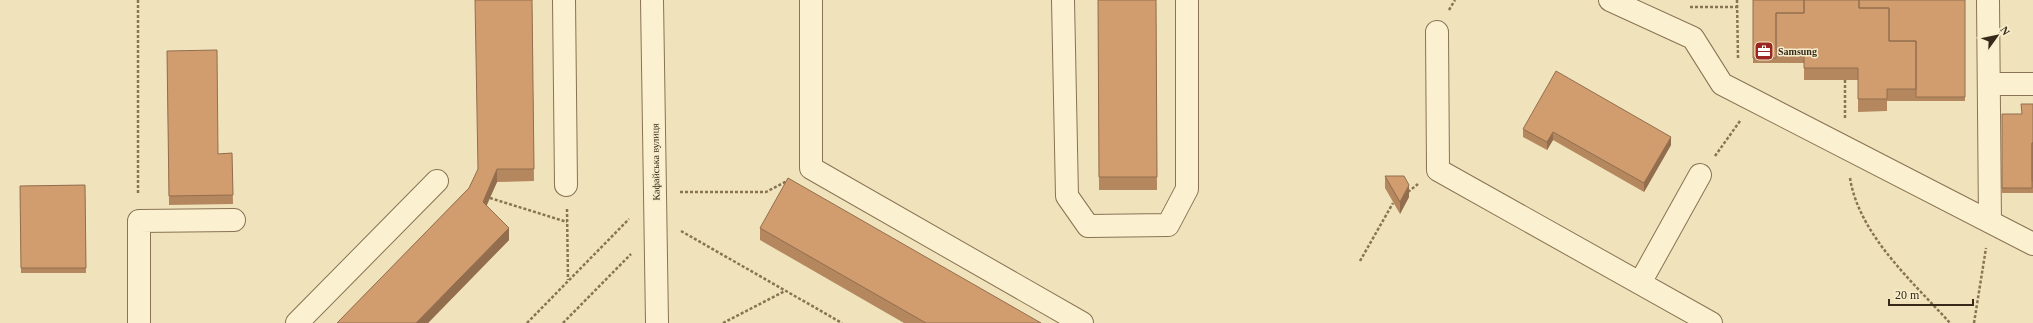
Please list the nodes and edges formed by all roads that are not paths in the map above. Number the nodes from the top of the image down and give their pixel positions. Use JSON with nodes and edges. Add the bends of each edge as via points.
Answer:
{"nodes":[{"id":1,"x":564,"y":0,"type":"edge"},
{"id":2,"x":652,"y":0,"type":"edge"},
{"id":3,"x":810,"y":0,"type":"edge"},
{"id":4,"x":1063,"y":0,"type":"edge"},
{"id":5,"x":1187,"y":0,"type":"edge"},
{"id":6,"x":1610,"y":0,"type":"edge"},
{"id":7,"x":1988,"y":0,"type":"edge"},
{"id":8,"x":1437,"y":32,"type":"dead end"},
{"id":9,"x":1989,"y":84,"type":"junction"},
{"id":10,"x":2033,"y":84,"type":"edge"},
{"id":11,"x":1700,"y":175,"type":"road end"},
{"id":12,"x":437,"y":181,"type":"dead end"},
{"id":13,"x":566,"y":185,"type":"road end"},
{"id":14,"x":234,"y":220,"type":"dead end"},
{"id":15,"x":1990,"y":222,"type":"junction"},
{"id":16,"x":2033,"y":244,"type":"edge"},
{"id":17,"x":1640,"y":283,"type":"junction"},
{"id":18,"x":139,"y":323,"type":"edge"},
{"id":19,"x":297,"y":323,"type":"edge"},
{"id":20,"x":657,"y":323,"type":"edge"},
{"id":21,"x":1082,"y":323,"type":"edge"},
{"id":22,"x":1711,"y":323,"type":"edge"}],
"edges":[{"from":1,"to":13,"type":"street"},
{"from":2,"to":20,"type":"street","name":"Кафайська вулиця"},
{"from":3,"to":21,"type":"street","via":[[811,168]]},
{"from":4,"to":5,"type":"street","via":[[1067,196],[1088,226],[1168,225],[1187,189]]},
{"from":6,"to":15,"type":"street","via":[[1693,38],[1722,84]]},
{"from":7,"to":9,"type":"street"},
{"from":8,"to":17,"type":"street","via":[[1438,170]]},
{"from":9,"to":10,"type":"street"},
{"from":9,"to":15,"type":"street"},
{"from":11,"to":17,"type":"street"},
{"from":12,"to":19,"type":"street"},
{"from":14,"to":18,"type":"street","via":[[138,221]]},
{"from":15,"to":16,"type":"street"},
{"from":17,"to":22,"type":"street"}]}
